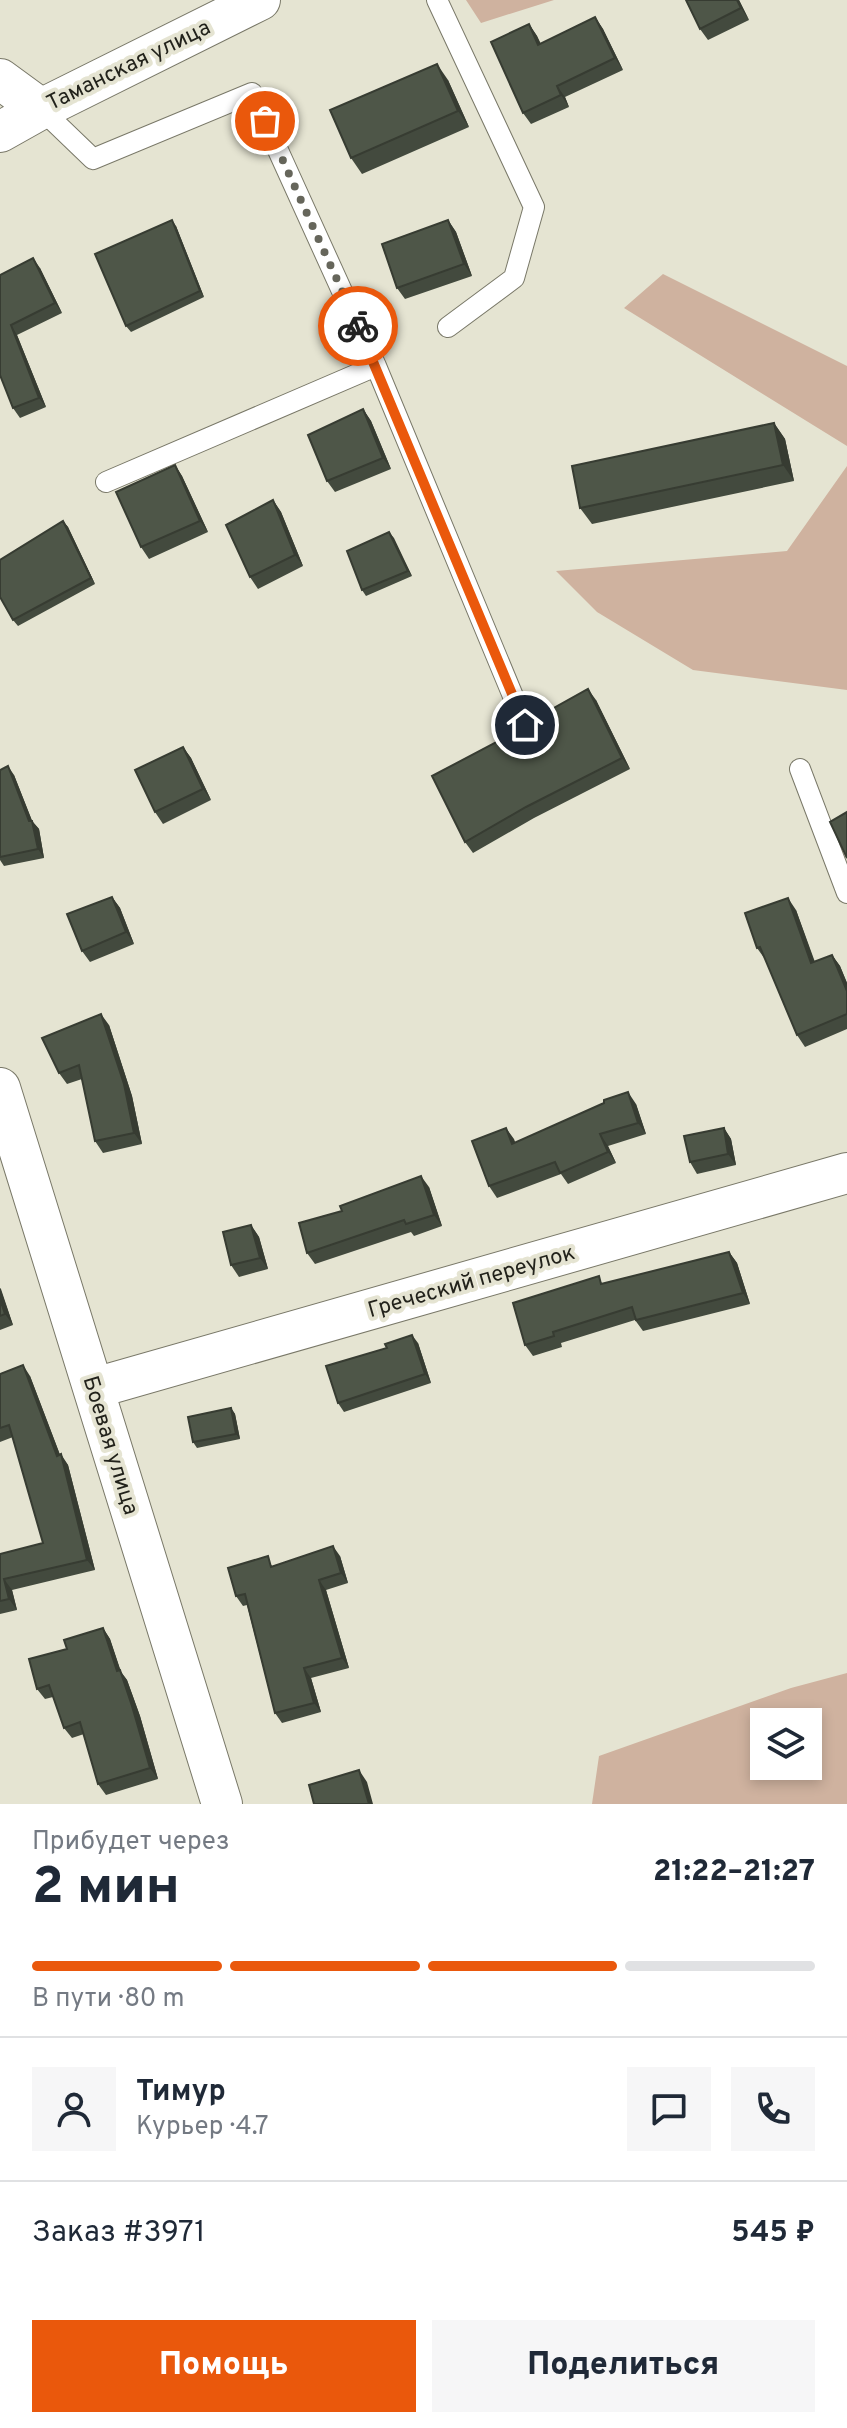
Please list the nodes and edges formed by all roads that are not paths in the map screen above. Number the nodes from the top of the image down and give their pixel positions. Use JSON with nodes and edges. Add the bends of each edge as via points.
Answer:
{"nodes":[{"id":1,"x":260,"y":0,"type":"edge"},
{"id":2,"x":437,"y":0,"type":"edge"},
{"id":3,"x":0,"y":79,"type":"edge"},
{"id":4,"x":41,"y":109,"type":"junction"},
{"id":5,"x":0,"y":132,"type":"edge"},
{"id":6,"x":448,"y":327,"type":"dead end"},
{"id":7,"x":376,"y":366,"type":"junction"},
{"id":8,"x":106,"y":482,"type":"dead end"},
{"id":9,"x":525,"y":725,"type":"edge"},
{"id":10,"x":800,"y":769,"type":"dead end"},
{"id":11,"x":847,"y":893,"type":"edge"},
{"id":12,"x":0,"y":1088,"type":"edge"},
{"id":13,"x":847,"y":1173,"type":"edge"},
{"id":14,"x":95,"y":1388,"type":"junction"},
{"id":15,"x":222,"y":1804,"type":"edge"}],
"edges":[{"from":1,"to":4,"type":"street","name":"Таманская улица"},
{"from":2,"to":6,"type":"lane","via":[[534,207],[514,278]]},
{"from":3,"to":4,"type":"street","name":"Таманская улица"},
{"from":4,"to":5,"type":"street"},
{"from":4,"to":7,"type":"lane","via":[[93,159],[252,93]]},
{"from":7,"to":8,"type":"lane"},
{"from":7,"to":9,"type":"lane"},
{"from":10,"to":11,"type":"lane"},
{"from":12,"to":14,"type":"street","name":"Боевая улица"},
{"from":13,"to":14,"type":"street","name":"Греческий переулок"},
{"from":14,"to":15,"type":"street","name":"Боевая улица"}]}
